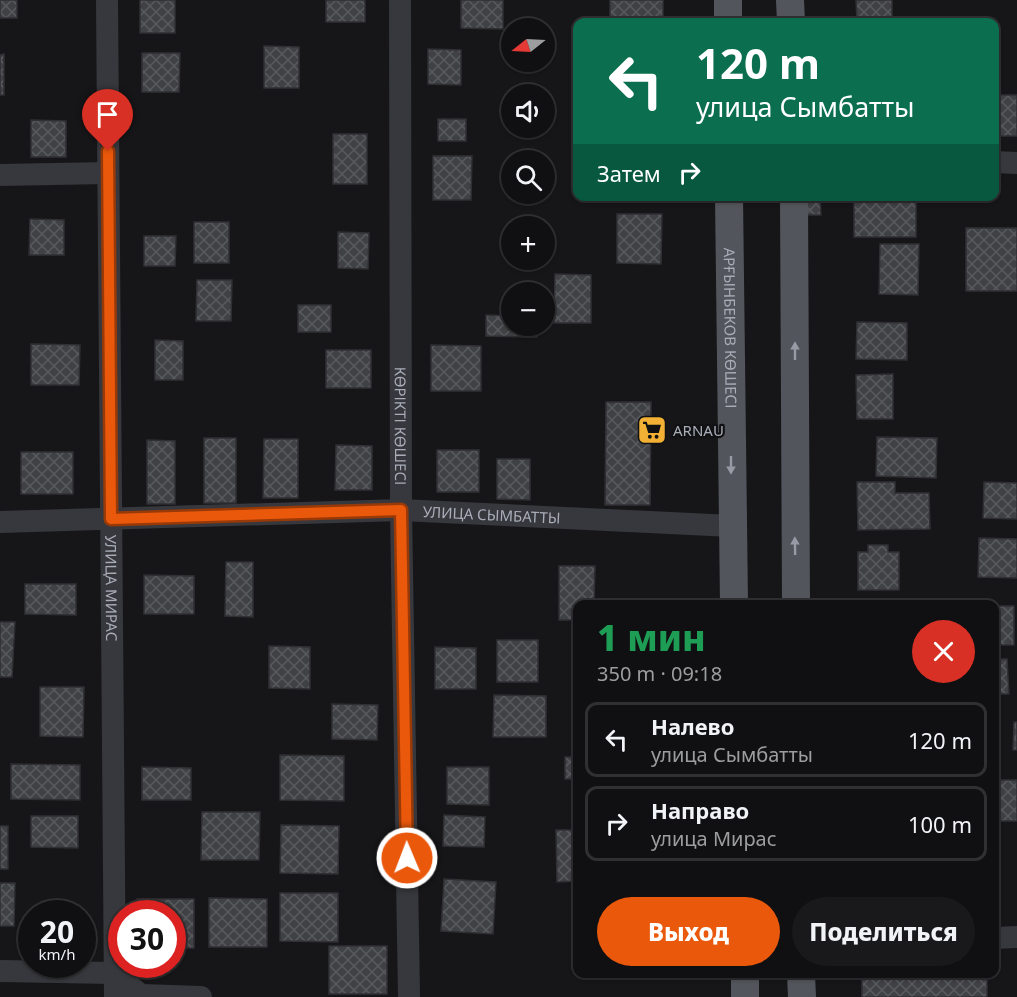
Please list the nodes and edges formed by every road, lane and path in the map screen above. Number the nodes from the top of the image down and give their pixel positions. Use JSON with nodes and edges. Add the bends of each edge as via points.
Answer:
{"nodes":[{"id":1,"x":107,"y":0,"type":"edge"},
{"id":2,"x":400,"y":0,"type":"edge"},
{"id":3,"x":728,"y":0,"type":"edge"},
{"id":4,"x":790,"y":0,"type":"edge"},
{"id":5,"x":728,"y":18,"type":"edge"},
{"id":6,"x":791,"y":18,"type":"edge"},
{"id":7,"x":999,"y":162,"type":"edge"},
{"id":8,"x":1017,"y":163,"type":"edge"},
{"id":9,"x":108,"y":173,"type":"junction"},
{"id":10,"x":0,"y":175,"type":"edge"},
{"id":11,"x":729,"y":201,"type":"edge"},
{"id":12,"x":794,"y":201,"type":"edge"},
{"id":13,"x":401,"y":510,"type":"junction"},
{"id":14,"x":111,"y":519,"type":"junction"},
{"id":15,"x":0,"y":522,"type":"edge"},
{"id":16,"x":732,"y":526,"type":"junction"},
{"id":17,"x":734,"y":600,"type":"edge"},
{"id":18,"x":796,"y":600,"type":"edge"},
{"id":19,"x":114,"y":900,"type":"edge"},
{"id":20,"x":1017,"y":937,"type":"edge"},
{"id":21,"x":999,"y":938,"type":"edge"},
{"id":22,"x":0,"y":971,"type":"edge"},
{"id":23,"x":108,"y":973,"type":"edge"},
{"id":24,"x":114,"y":978,"type":"edge"},
{"id":25,"x":120,"y":978,"type":"edge"},
{"id":26,"x":745,"y":978,"type":"edge"},
{"id":27,"x":801,"y":978,"type":"edge"},
{"id":28,"x":115,"y":997,"type":"edge"},
{"id":29,"x":201,"y":997,"type":"edge"},
{"id":30,"x":409,"y":997,"type":"edge"},
{"id":31,"x":745,"y":997,"type":"edge"},
{"id":32,"x":802,"y":997,"type":"edge"}],
"edges":[{"from":1,"to":9,"type":"street","name":"УЛИЦА МИРАС"},
{"from":2,"to":13,"type":"street","name":"КӨРІКТІ КӨШЕСІ"},
{"from":3,"to":5,"type":"main road"},
{"from":4,"to":6,"type":"main road"},
{"from":7,"to":8,"type":"street"},
{"from":9,"to":10,"type":"street"},
{"from":9,"to":14,"type":"street","name":"УЛИЦА МИРАС"},
{"from":11,"to":16,"type":"main road","name":"АРҒЫНБЕКОВ КӨШЕСІ","one_way":true},
{"from":18,"to":12,"type":"main road","one_way":true},
{"from":13,"to":14,"type":"street","name":"УЛИЦА СЫМБАТТЫ"},
{"from":13,"to":16,"type":"street","name":"УЛИЦА СЫМБАТТЫ"},
{"from":13,"to":30,"type":"street","name":"КӨРІКТІ КӨШЕСІ"},
{"from":14,"to":15,"type":"street","name":"УЛИЦА СЫМБАТТЫ"},
{"from":14,"to":19,"type":"street","name":"УЛИЦА МИРАС"},
{"from":16,"to":17,"type":"main road","name":"АРҒЫНБЕКОВ КӨШЕСІ"},
{"from":20,"to":21,"type":"street"},
{"from":22,"to":23,"type":"street"},
{"from":24,"to":28,"type":"street","name":"УЛИЦА МИРАС"},
{"from":25,"to":29,"type":"street","via":[[141,995]]},
{"from":26,"to":31,"type":"main road"},
{"from":27,"to":32,"type":"main road"}]}
